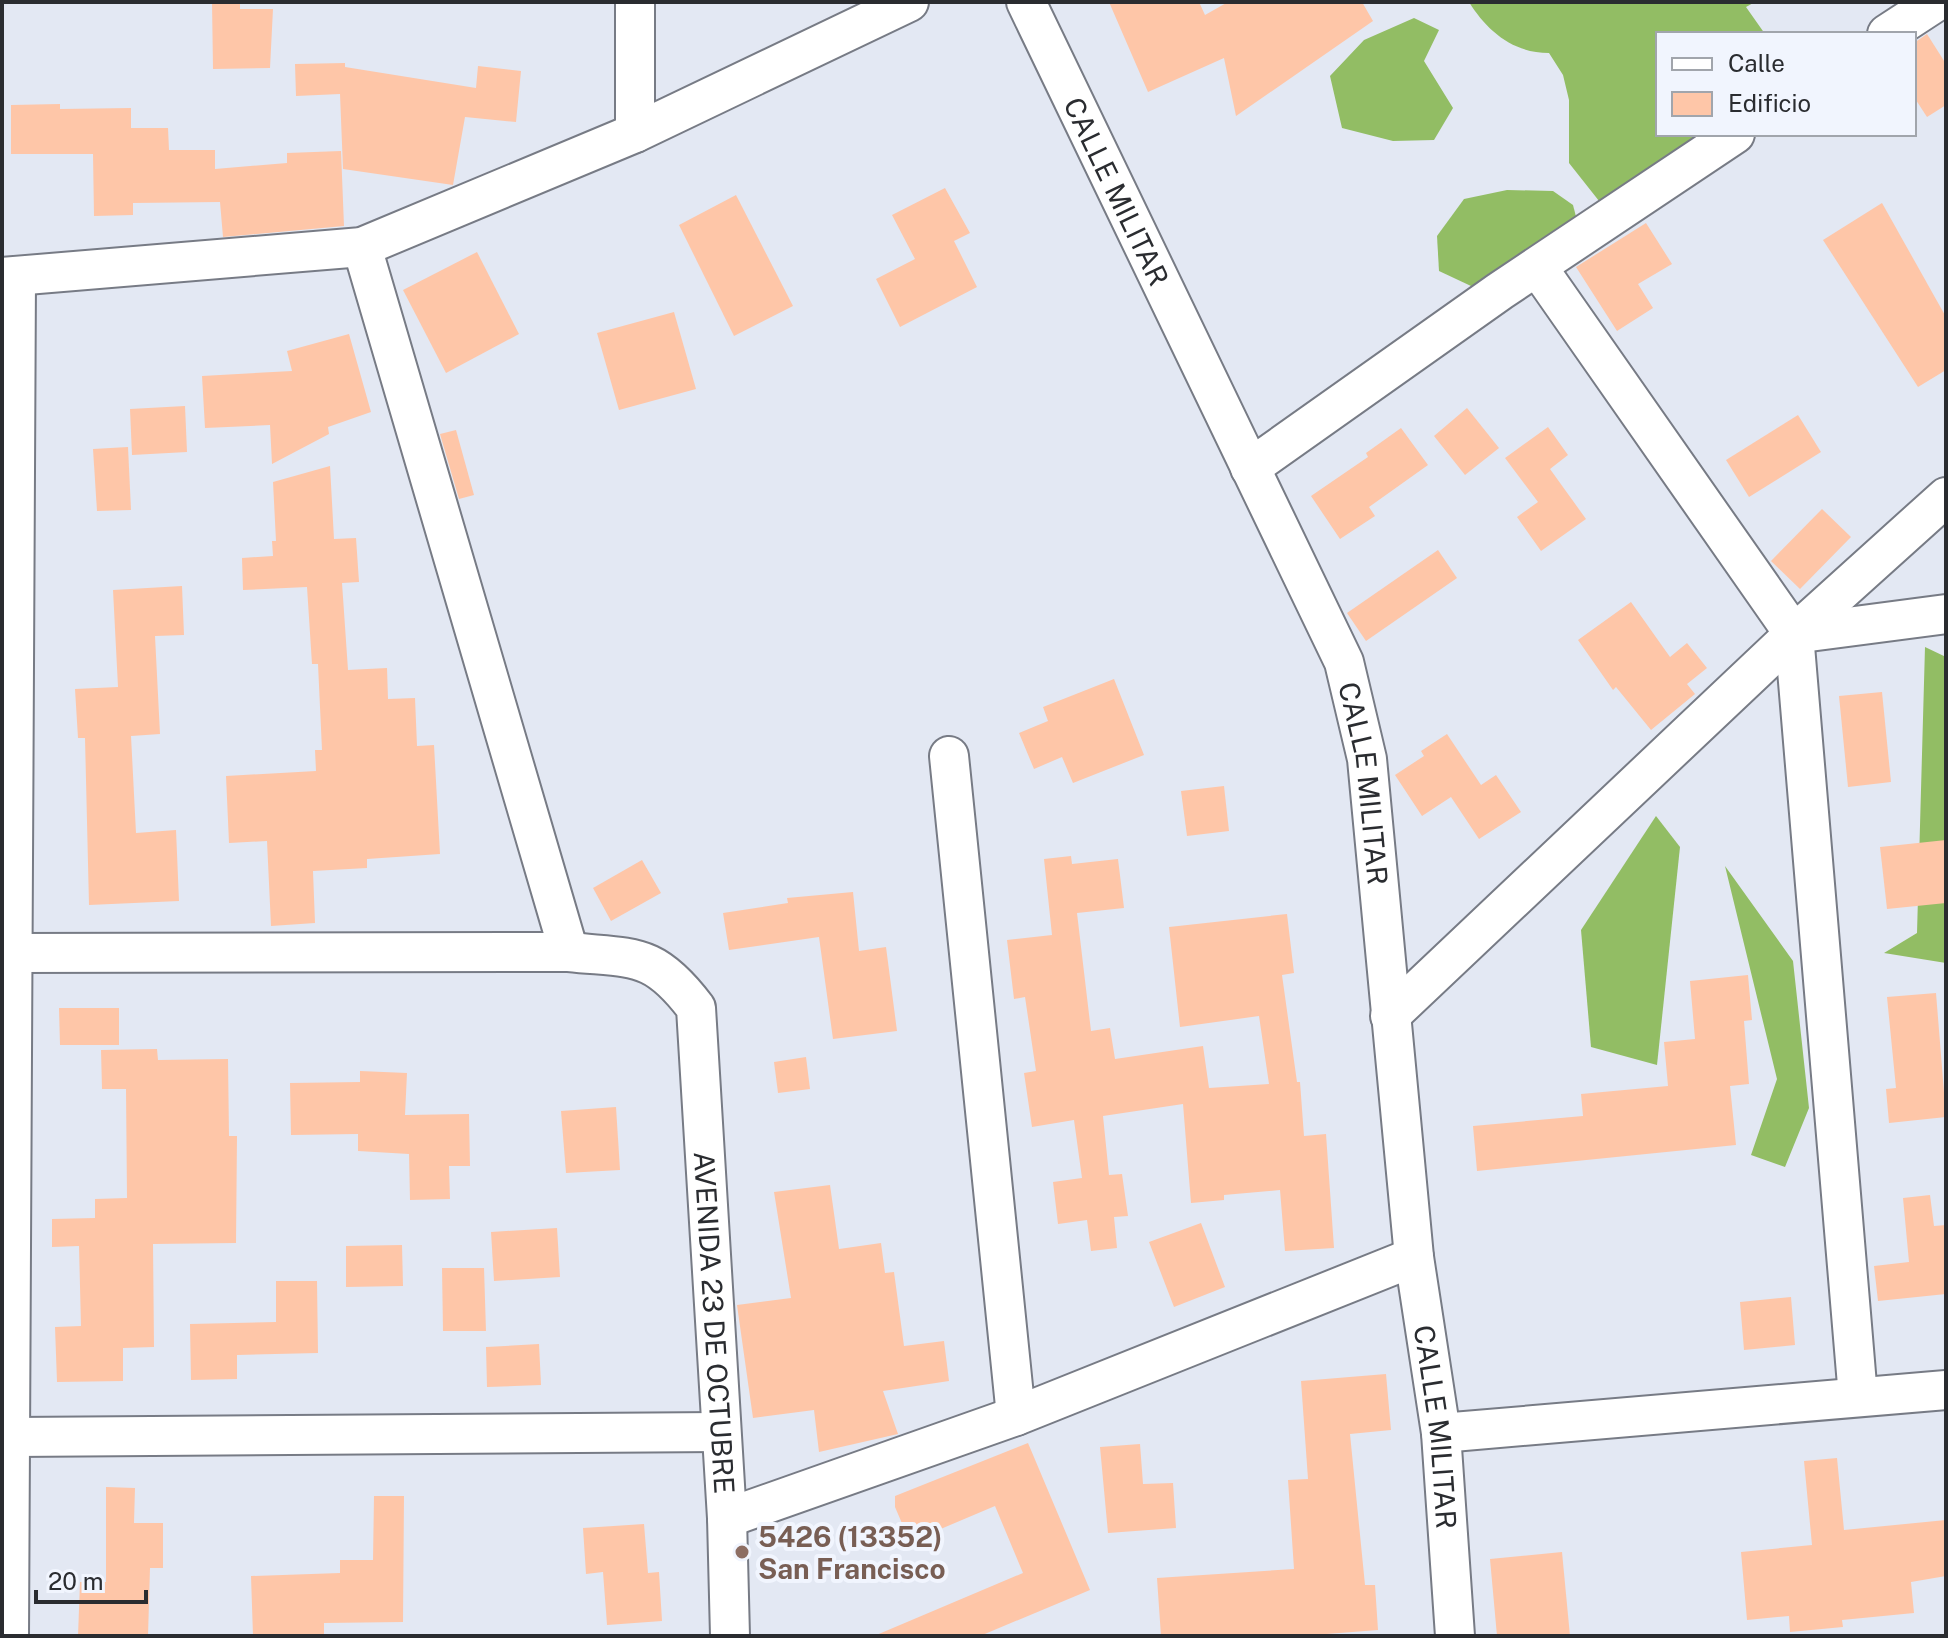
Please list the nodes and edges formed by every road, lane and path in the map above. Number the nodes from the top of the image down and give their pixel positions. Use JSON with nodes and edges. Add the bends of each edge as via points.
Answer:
{"nodes":[{"id":1,"x":635,"y":2,"type":"edge"},
{"id":2,"x":909,"y":2,"type":"edge"},
{"id":3,"x":1026,"y":2,"type":"edge"},
{"id":4,"x":1936,"y":2,"type":"edge"},
{"id":5,"x":1890,"y":32,"type":"edge"},
{"id":6,"x":635,"y":133,"type":"junction"},
{"id":7,"x":1732,"y":136,"type":"edge"},
{"id":8,"x":362,"y":247,"type":"junction"},
{"id":9,"x":1538,"y":268,"type":"junction"},
{"id":10,"x":9,"y":278,"type":"edge"},
{"id":11,"x":1250,"y":468,"type":"junction"},
{"id":12,"x":1946,"y":497,"type":"edge"},
{"id":13,"x":1946,"y":614,"type":"edge"},
{"id":14,"x":1794,"y":634,"type":"junction"},
{"id":15,"x":949,"y":756,"type":"dead end"},
{"id":16,"x":7,"y":833,"type":"edge"},
{"id":17,"x":569,"y":952,"type":"junction"},
{"id":18,"x":14,"y":953,"type":"junction"},
{"id":19,"x":1390,"y":1016,"type":"junction"},
{"id":20,"x":1414,"y":1257,"type":"junction"},
{"id":21,"x":7,"y":1368,"type":"edge"},
{"id":22,"x":1946,"y":1390,"type":"edge"},
{"id":23,"x":1858,"y":1397,"type":"junction"},
{"id":24,"x":1016,"y":1416,"type":"junction"},
{"id":25,"x":720,"y":1432,"type":"junction"},
{"id":26,"x":1441,"y":1433,"type":"junction"},
{"id":27,"x":13,"y":1437,"type":"junction"},
{"id":28,"x":727,"y":1518,"type":"junction"},
{"id":29,"x":9,"y":1636,"type":"edge"},
{"id":30,"x":730,"y":1636,"type":"edge"},
{"id":31,"x":1455,"y":1636,"type":"edge"}],
"edges":[{"from":1,"to":6,"type":"street"},
{"from":2,"to":6,"type":"street"},
{"from":3,"to":11,"type":"street","name":"CALLE MILITAR"},
{"from":4,"to":5,"type":"street"},
{"from":6,"to":8,"type":"street"},
{"from":7,"to":9,"type":"street"},
{"from":8,"to":10,"type":"street"},
{"from":8,"to":17,"type":"street"},
{"from":9,"to":11,"type":"street"},
{"from":9,"to":14,"type":"street"},
{"from":10,"to":16,"type":"street"},
{"from":11,"to":19,"type":"street","name":"CALLE MILITAR","via":[[1344,662],[1357,708],[1367,759]]},
{"from":12,"to":14,"type":"street"},
{"from":13,"to":14,"type":"street"},
{"from":14,"to":19,"type":"street"},
{"from":14,"to":23,"type":"street"},
{"from":15,"to":24,"type":"street"},
{"from":16,"to":18,"type":"street"},
{"from":17,"to":18,"type":"street"},
{"from":17,"to":25,"type":"street","name":"AVENIDA 23 DE OCTUBRE","via":[[646,960],[675,979],[696,1008]]},
{"from":18,"to":21,"type":"street"},
{"from":19,"to":20,"type":"street","name":"CALLE MILITAR"},
{"from":20,"to":24,"type":"street"},
{"from":20,"to":26,"type":"street","name":"CALLE MILITAR"},
{"from":21,"to":27,"type":"street"},
{"from":22,"to":23,"type":"street"},
{"from":23,"to":26,"type":"street"},
{"from":24,"to":28,"type":"street"},
{"from":25,"to":27,"type":"street"},
{"from":25,"to":28,"type":"street","name":"AVENIDA 23 DE OCTUBRE"},
{"from":26,"to":31,"type":"street","name":"CALLE MILITAR"},
{"from":27,"to":29,"type":"street"},
{"from":28,"to":30,"type":"street","name":"AVENIDA 23 DE OCTUBRE"}]}
